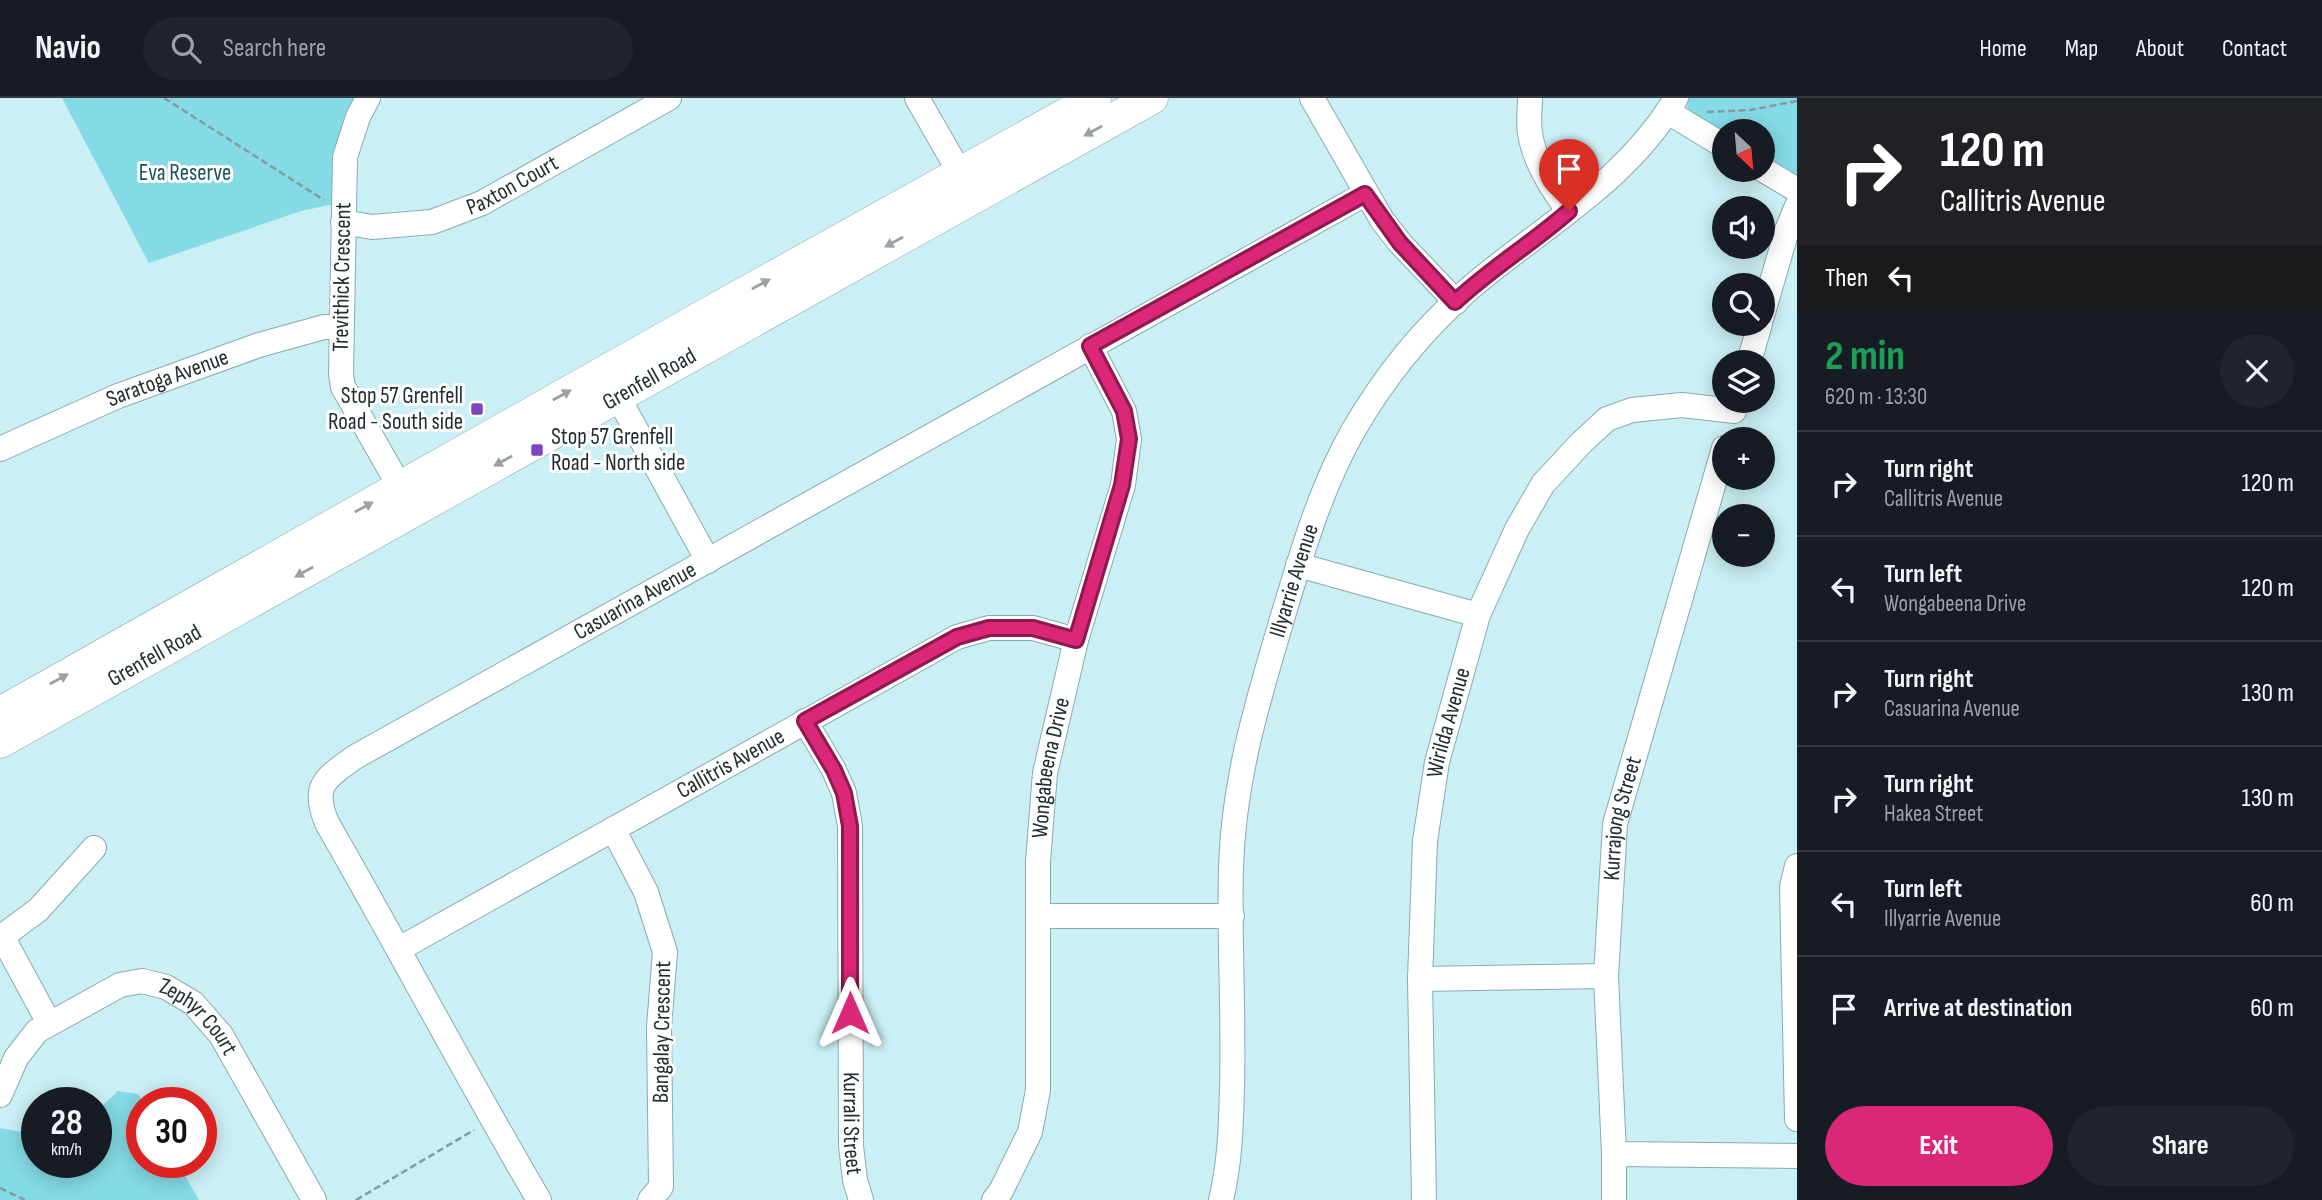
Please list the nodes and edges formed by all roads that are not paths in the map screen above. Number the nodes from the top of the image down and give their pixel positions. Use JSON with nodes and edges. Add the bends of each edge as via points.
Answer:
{"nodes":[{"id":1,"x":368,"y":98,"type":"edge"},
{"id":2,"x":669,"y":98,"type":"edge"},
{"id":3,"x":917,"y":98,"type":"edge"},
{"id":4,"x":1095,"y":98,"type":"edge"},
{"id":5,"x":1152,"y":98,"type":"edge"},
{"id":6,"x":1312,"y":98,"type":"edge"},
{"id":7,"x":1530,"y":99,"type":"edge"},
{"id":8,"x":1676,"y":111,"type":"edge"},
{"id":9,"x":1712,"y":137,"type":"edge"},
{"id":10,"x":1775,"y":177,"type":"edge"},
{"id":11,"x":966,"y":186,"type":"junction"},
{"id":12,"x":1797,"y":190,"type":"edge"},
{"id":13,"x":1365,"y":194,"type":"junction"},
{"id":14,"x":1797,"y":206,"type":"edge"},
{"id":15,"x":1569,"y":211,"type":"junction"},
{"id":16,"x":342,"y":217,"type":"junction"},
{"id":17,"x":1774,"y":273,"type":"edge"},
{"id":18,"x":1455,"y":302,"type":"junction"},
{"id":19,"x":341,"y":327,"type":"junction"},
{"id":20,"x":1090,"y":346,"type":"junction"},
{"id":21,"x":611,"y":384,"type":"junction"},
{"id":22,"x":1712,"y":406,"type":"edge"},
{"id":23,"x":0,"y":449,"type":"edge"},
{"id":24,"x":1712,"y":489,"type":"edge"},
{"id":25,"x":407,"y":499,"type":"junction"},
{"id":26,"x":708,"y":561,"type":"junction"},
{"id":27,"x":1298,"y":565,"type":"junction"},
{"id":28,"x":1478,"y":615,"type":"junction"},
{"id":29,"x":1076,"y":640,"type":"junction"},
{"id":30,"x":0,"y":713,"type":"edge"},
{"id":31,"x":805,"y":721,"type":"junction"},
{"id":32,"x":0,"y":742,"type":"edge"},
{"id":33,"x":613,"y":829,"type":"junction"},
{"id":34,"x":94,"y":848,"type":"dead end"},
{"id":35,"x":1797,"y":866,"type":"edge"},
{"id":36,"x":1038,"y":916,"type":"junction"},
{"id":37,"x":1232,"y":916,"type":"junction"},
{"id":38,"x":1,"y":938,"type":"edge"},
{"id":39,"x":399,"y":949,"type":"junction"},
{"id":40,"x":1606,"y":976,"type":"junction"},
{"id":41,"x":1420,"y":979,"type":"junction"},
{"id":42,"x":49,"y":1023,"type":"junction"},
{"id":43,"x":0,"y":1095,"type":"edge"},
{"id":44,"x":1797,"y":1119,"type":"edge"},
{"id":45,"x":1614,"y":1154,"type":"junction"},
{"id":46,"x":1797,"y":1156,"type":"edge"},
{"id":47,"x":314,"y":1200,"type":"edge"},
{"id":48,"x":539,"y":1200,"type":"edge"},
{"id":49,"x":650,"y":1200,"type":"edge"},
{"id":50,"x":861,"y":1200,"type":"edge"},
{"id":51,"x":994,"y":1200,"type":"edge"},
{"id":52,"x":1220,"y":1200,"type":"edge"},
{"id":53,"x":1423,"y":1200,"type":"edge"},
{"id":54,"x":1614,"y":1200,"type":"edge"}],
"edges":[{"from":1,"to":16,"type":"street","name":"Trevithick Crescent","via":[[345,157]]},
{"from":2,"to":16,"type":"street","name":"Paxton Court","via":[[482,203],[432,222],[372,227]]},
{"from":3,"to":11,"type":"street"},
{"from":4,"to":11,"type":"main road","name":"Grenfell Road"},
{"from":5,"to":11,"type":"main road","name":"Grenfell Road","one_way":true},
{"from":6,"to":13,"type":"street"},
{"from":7,"to":15,"type":"street","via":[[1536,157]]},
{"from":8,"to":9,"type":"street"},
{"from":8,"to":15,"type":"street","name":"Illyarrie Avenue","via":[[1623,167]]},
{"from":10,"to":12,"type":"street"},
{"from":11,"to":21,"type":"main road","name":"Grenfell Road"},
{"from":13,"to":18,"type":"street","via":[[1400,243]]},
{"from":13,"to":20,"type":"street","name":"Casuarina Avenue"},
{"from":14,"to":17,"type":"street"},
{"from":15,"to":18,"type":"street","name":"Illyarrie Avenue"},
{"from":16,"to":19,"type":"street","name":"Trevithick Crescent"},
{"from":18,"to":27,"type":"street","name":"Illyarrie Avenue","via":[[1395,368],[1353,431]]},
{"from":19,"to":23,"type":"street","name":"Saratoga Avenue","via":[[324,327],[259,345],[118,396]]},
{"from":19,"to":25,"type":"street","name":"Trevithick Crescent","via":[[343,387]]},
{"from":20,"to":26,"type":"street","name":"Casuarina Avenue"},
{"from":20,"to":29,"type":"street","name":"Wongabeena Drive","via":[[1124,411],[1129,439],[1122,485]]},
{"from":21,"to":25,"type":"main road","name":"Grenfell Road"},
{"from":21,"to":26,"type":"street"},
{"from":22,"to":28,"type":"street","name":"Wirilda Avenue","via":[[1632,410],[1606,419],[1543,484]]},
{"from":24,"to":40,"type":"street","name":"Kurrajong Street","via":[[1615,824]]},
{"from":30,"to":25,"type":"main road","name":"Grenfell Road","one_way":true},
{"from":25,"to":32,"type":"main road","name":"Grenfell Road","one_way":true},
{"from":26,"to":39,"type":"street","name":"Casuarina Avenue","via":[[355,757],[323,785],[319,803],[327,823]]},
{"from":27,"to":28,"type":"street"},
{"from":27,"to":37,"type":"street","name":"Illyarrie Avenue","via":[[1239,775]]},
{"from":28,"to":41,"type":"street","name":"Wirilda Avenue","via":[[1437,762],[1425,841]]},
{"from":29,"to":31,"type":"street","name":"Callitris Avenue","via":[[1033,628],[989,628],[957,637]]},
{"from":29,"to":36,"type":"street","name":"Wongabeena Drive","via":[[1045,773]]},
{"from":31,"to":33,"type":"street","name":"Callitris Avenue"},
{"from":31,"to":50,"type":"street","name":"Kurrali Street","via":[[839,781],[850,826],[851,1146]]},
{"from":33,"to":39,"type":"street","name":"Callitris Avenue"},
{"from":33,"to":49,"type":"street","name":"Bangalay Crescent","via":[[646,892],[665,952],[659,1027],[661,1186]]},
{"from":34,"to":38,"type":"street","via":[[38,910]]},
{"from":35,"to":44,"type":"street","via":[[1792,887]]},
{"from":36,"to":37,"type":"street"},
{"from":36,"to":51,"type":"street","name":"Wongabeena Drive","via":[[1038,1090],[1030,1132]]},
{"from":37,"to":52,"type":"street","name":"Illyarrie Avenue","via":[[1231,1137]]},
{"from":38,"to":42,"type":"street"},
{"from":39,"to":48,"type":"street","name":"Casuarina Avenue"},
{"from":40,"to":41,"type":"street"},
{"from":40,"to":45,"type":"street","name":"Kurrajong Street"},
{"from":41,"to":53,"type":"street","name":"Wirilda Avenue"},
{"from":42,"to":43,"type":"street","name":"Zephyr Court","via":[[16,1058]]},
{"from":42,"to":47,"type":"street","name":"Zephyr Court","via":[[120,985],[142,981],[166,987],[193,1003],[221,1035]]},
{"from":45,"to":46,"type":"street"},
{"from":45,"to":54,"type":"street","name":"Kurrajong Street"}]}
